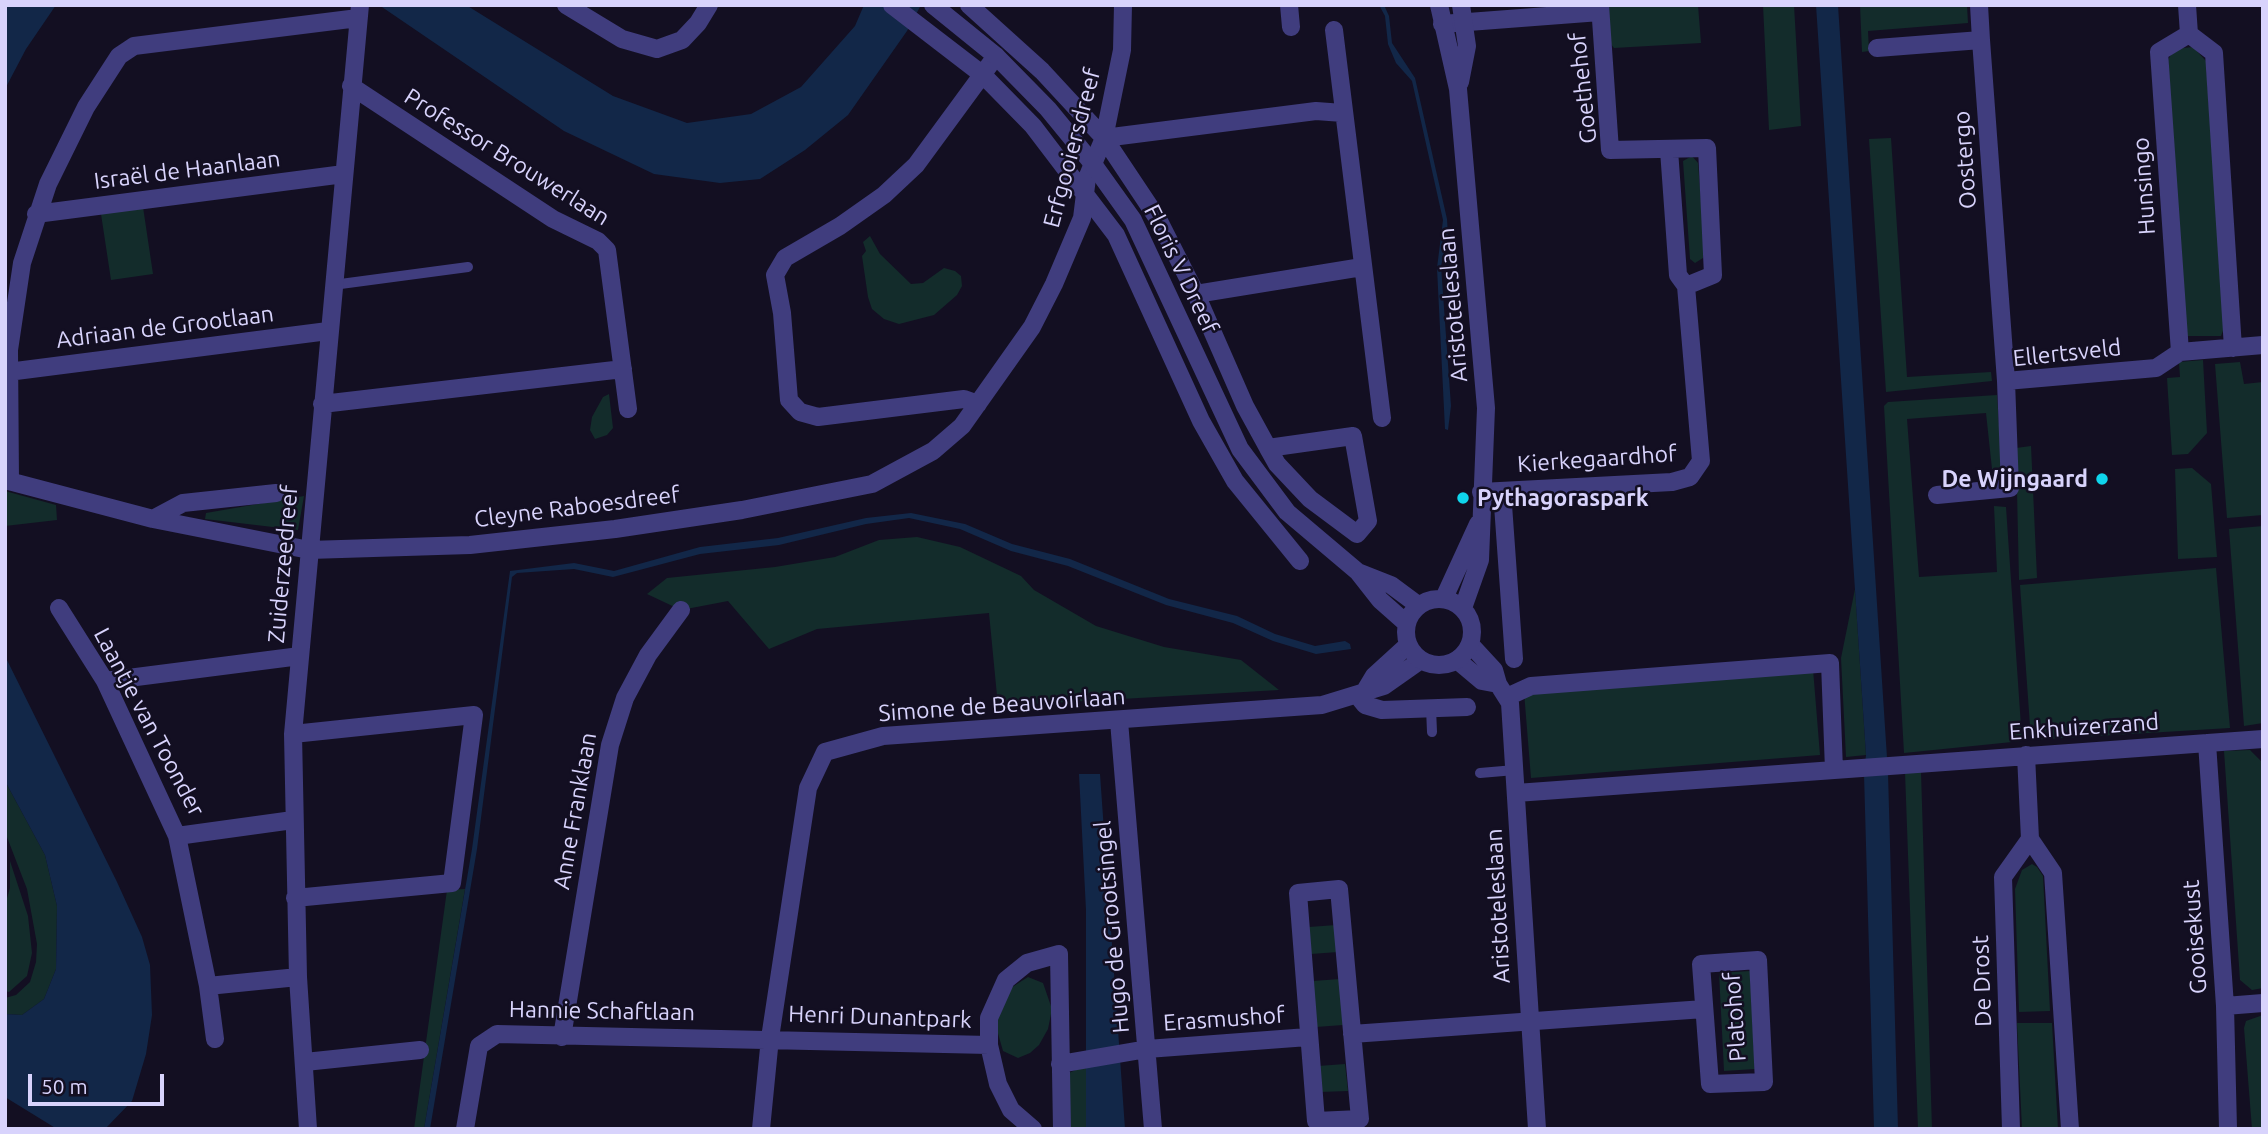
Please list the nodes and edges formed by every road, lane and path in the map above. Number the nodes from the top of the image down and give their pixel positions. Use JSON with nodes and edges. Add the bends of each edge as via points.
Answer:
{"nodes":[{"id":1,"x":566,"y":5,"type":"edge"},
{"id":2,"x":709,"y":5,"type":"edge"},
{"id":3,"x":892,"y":5,"type":"edge"},
{"id":4,"x":969,"y":5,"type":"edge"},
{"id":5,"x":1123,"y":5,"type":"edge"},
{"id":6,"x":1289,"y":5,"type":"edge"},
{"id":7,"x":1439,"y":5,"type":"edge"},
{"id":8,"x":1979,"y":5,"type":"edge"},
{"id":9,"x":2187,"y":5,"type":"edge"},
{"id":10,"x":934,"y":6,"type":"edge"},
{"id":11,"x":1600,"y":8,"type":"edge"},
{"id":12,"x":359,"y":12,"type":"edge"},
{"id":13,"x":1463,"y":14,"type":"edge"},
{"id":14,"x":1442,"y":24,"type":"junction"},
{"id":15,"x":1291,"y":27,"type":"dead end"},
{"id":16,"x":1334,"y":30,"type":"dead end"},
{"id":17,"x":2189,"y":34,"type":"junction"},
{"id":18,"x":1981,"y":40,"type":"junction"},
{"id":19,"x":1877,"y":48,"type":"dead end"},
{"id":20,"x":996,"y":56,"type":"junction"},
{"id":21,"x":983,"y":75,"type":"junction"},
{"id":22,"x":351,"y":86,"type":"junction"},
{"id":23,"x":1458,"y":89,"type":"junction"},
{"id":24,"x":1343,"y":113,"type":"junction"},
{"id":25,"x":1104,"y":138,"type":"junction"},
{"id":26,"x":1669,"y":150,"type":"junction"},
{"id":27,"x":1093,"y":164,"type":"junction"},
{"id":28,"x":344,"y":174,"type":"junction"},
{"id":29,"x":1085,"y":194,"type":"junction"},
{"id":30,"x":36,"y":214,"type":"junction"},
{"id":31,"x":468,"y":267,"type":"dead end"},
{"id":32,"x":1362,"y":267,"type":"junction"},
{"id":33,"x":333,"y":285,"type":"junction"},
{"id":34,"x":1686,"y":286,"type":"junction"},
{"id":35,"x":1196,"y":294,"type":"junction"},
{"id":36,"x":328,"y":331,"type":"junction"},
{"id":37,"x":2263,"y":345,"type":"edge"},
{"id":38,"x":2233,"y":348,"type":"junction"},
{"id":39,"x":2180,"y":352,"type":"junction"},
{"id":40,"x":623,"y":369,"type":"junction"},
{"id":41,"x":8,"y":372,"type":"junction"},
{"id":42,"x":2006,"y":381,"type":"junction"},
{"id":43,"x":322,"y":404,"type":"junction"},
{"id":44,"x":978,"y":404,"type":"junction"},
{"id":45,"x":628,"y":409,"type":"dead end"},
{"id":46,"x":1381,"y":418,"type":"dead end"},
{"id":47,"x":1268,"y":448,"type":"junction"},
{"id":48,"x":8,"y":480,"type":"edge"},
{"id":49,"x":1502,"y":491,"type":"junction"},
{"id":50,"x":1481,"y":492,"type":"junction"},
{"id":51,"x":276,"y":493,"type":"dead end"},
{"id":52,"x":1937,"y":495,"type":"dead end"},
{"id":53,"x":1481,"y":517,"type":"junction"},
{"id":54,"x":153,"y":519,"type":"junction"},
{"id":55,"x":309,"y":550,"type":"junction"},
{"id":56,"x":1300,"y":561,"type":"dead end"},
{"id":57,"x":1358,"y":572,"type":"junction"},
{"id":58,"x":1444,"y":598,"type":"junction"},
{"id":59,"x":1418,"y":605,"type":"junction"},
{"id":60,"x":59,"y":608,"type":"dead end"},
{"id":61,"x":1463,"y":608,"type":"junction"},
{"id":62,"x":681,"y":610,"type":"dead end"},
{"id":63,"x":1406,"y":623,"type":"junction"},
{"id":64,"x":1470,"y":644,"type":"junction"},
{"id":65,"x":1408,"y":645,"type":"junction"},
{"id":66,"x":300,"y":656,"type":"junction"},
{"id":67,"x":1514,"y":659,"type":"dead end"},
{"id":68,"x":1421,"y":660,"type":"junction"},
{"id":69,"x":1457,"y":660,"type":"junction"},
{"id":70,"x":105,"y":681,"type":"junction"},
{"id":71,"x":1502,"y":691,"type":"junction"},
{"id":72,"x":1361,"y":693,"type":"junction"},
{"id":73,"x":1467,"y":707,"type":"dead end"},
{"id":74,"x":1431,"y":708,"type":"junction"},
{"id":75,"x":1119,"y":720,"type":"junction"},
{"id":76,"x":1432,"y":732,"type":"dead end"},
{"id":77,"x":293,"y":734,"type":"junction"},
{"id":78,"x":2263,"y":740,"type":"edge"},
{"id":79,"x":2207,"y":743,"type":"junction"},
{"id":80,"x":2026,"y":755,"type":"junction"},
{"id":81,"x":1514,"y":770,"type":"junction"},
{"id":82,"x":1835,"y":771,"type":"junction"},
{"id":83,"x":1480,"y":773,"type":"dead end"},
{"id":84,"x":1516,"y":793,"type":"junction"},
{"id":85,"x":293,"y":820,"type":"junction"},
{"id":86,"x":177,"y":836,"type":"junction"},
{"id":87,"x":2030,"y":839,"type":"junction"},
{"id":88,"x":295,"y":898,"type":"junction"},
{"id":89,"x":298,"y":977,"type":"junction"},
{"id":90,"x":208,"y":986,"type":"junction"},
{"id":91,"x":2263,"y":1003,"type":"edge"},
{"id":92,"x":2225,"y":1006,"type":"junction"},
{"id":93,"x":1704,"y":1009,"type":"junction"},
{"id":94,"x":1530,"y":1020,"type":"junction"},
{"id":95,"x":1352,"y":1034,"type":"junction"},
{"id":96,"x":562,"y":1037,"type":"junction"},
{"id":97,"x":1308,"y":1037,"type":"junction"},
{"id":98,"x":770,"y":1038,"type":"junction"},
{"id":99,"x":215,"y":1039,"type":"dead end"},
{"id":100,"x":989,"y":1045,"type":"junction"},
{"id":101,"x":1147,"y":1049,"type":"junction"},
{"id":102,"x":420,"y":1050,"type":"dead end"},
{"id":103,"x":305,"y":1062,"type":"junction"},
{"id":104,"x":1060,"y":1064,"type":"junction"},
{"id":105,"x":308,"y":1129,"type":"edge"},
{"id":106,"x":465,"y":1129,"type":"edge"},
{"id":107,"x":761,"y":1129,"type":"edge"},
{"id":108,"x":1033,"y":1129,"type":"edge"},
{"id":109,"x":1062,"y":1129,"type":"edge"},
{"id":110,"x":1153,"y":1129,"type":"edge"},
{"id":111,"x":1537,"y":1129,"type":"edge"},
{"id":112,"x":2011,"y":1129,"type":"edge"},
{"id":113,"x":2070,"y":1129,"type":"edge"},
{"id":114,"x":2228,"y":1129,"type":"edge"}],
"edges":[{"from":1,"to":2,"type":"street","via":[[622,39],[657,49],[682,40]]},
{"from":3,"to":21,"type":"street","name":"Floris V Dreef"},
{"from":4,"to":25,"type":"street","name":"Floris V Dreef","via":[[1042,71]]},
{"from":5,"to":25,"type":"street","name":"Erfgooiersdreef","via":[[1122,50]]},
{"from":6,"to":15,"type":"street"},
{"from":7,"to":14,"type":"street","name":"Aristoteleslaan"},
{"from":8,"to":18,"type":"street","name":"Oostergo"},
{"from":9,"to":17,"type":"street"},
{"from":10,"to":20,"type":"street","name":"Floris V Dreef"},
{"from":11,"to":13,"type":"street","name":"Goethehof"},
{"from":11,"to":26,"type":"street","name":"Goethehof","via":[[1610,150]]},
{"from":12,"to":22,"type":"street","name":"Zuiderzeedreef"},
{"from":12,"to":30,"type":"street","via":[[127,49],[86,107]]},
{"from":13,"to":14,"type":"street","name":"Goethehof"},
{"from":13,"to":23,"type":"street","name":"Aristoteleslaan","via":[[1467,46]]},
{"from":14,"to":23,"type":"street","name":"Aristoteleslaan"},
{"from":16,"to":24,"type":"street"},
{"from":17,"to":38,"type":"street","via":[[2214,52]]},
{"from":17,"to":39,"type":"street","name":"Hunsingo","via":[[2159,52]]},
{"from":18,"to":19,"type":"street"},
{"from":18,"to":42,"type":"street","name":"Oostergo"},
{"from":20,"to":21,"type":"street"},
{"from":20,"to":27,"type":"street","name":"Floris V Dreef"},
{"from":21,"to":29,"type":"street","name":"Floris V Dreef","via":[[1034,127]]},
{"from":21,"to":44,"type":"street","via":[[916,165],[862,211],[785,258],[775,275],[789,400],[800,412],[818,416],[964,399]]},
{"from":22,"to":28,"type":"street","name":"Zuiderzeedreef"},
{"from":22,"to":40,"type":"street","name":"Professor Brouwerlaan","via":[[607,250]]},
{"from":23,"to":50,"type":"street","name":"Aristoteleslaan","via":[[1486,408]]},
{"from":24,"to":25,"type":"street","via":[[1316,111]]},
{"from":24,"to":32,"type":"street"},
{"from":25,"to":27,"type":"street","name":"Erfgooiersdreef"},
{"from":25,"to":35,"type":"street","name":"Floris V Dreef","via":[[1158,219]]},
{"from":26,"to":34,"type":"street","name":"Kierkegaardhof","via":[[1678,275]]},
{"from":26,"to":34,"type":"street","name":"Goethehof","via":[[1707,148],[1713,275]]},
{"from":27,"to":29,"type":"street","name":"Erfgooiersdreef"},
{"from":27,"to":57,"type":"street","name":"Floris V Dreef","via":[[1133,220],[1240,449],[1287,512]]},
{"from":28,"to":30,"type":"street","name":"Israël de Haanlaan"},
{"from":28,"to":33,"type":"street","name":"Zuiderzeedreef"},
{"from":29,"to":44,"type":"street","name":"Erfgooiersdreef","via":[[1082,218],[1054,284],[1032,327]]},
{"from":29,"to":56,"type":"street","name":"Floris V Dreef","via":[[1115,235],[1201,421],[1235,481]]},
{"from":30,"to":41,"type":"street","via":[[16,291]]},
{"from":31,"to":33,"type":"lane"},
{"from":32,"to":35,"type":"street"},
{"from":32,"to":46,"type":"street"},
{"from":33,"to":36,"type":"street","name":"Zuiderzeedreef"},
{"from":34,"to":49,"type":"street","name":"Kierkegaardhof","via":[[1700,461],[1690,477],[1672,482]]},
{"from":35,"to":47,"type":"street","name":"Floris V Dreef"},
{"from":36,"to":41,"type":"street","name":"Adriaan de Grootlaan"},
{"from":36,"to":43,"type":"street","name":"Zuiderzeedreef"},
{"from":37,"to":38,"type":"street","name":"Ellertsveld"},
{"from":38,"to":39,"type":"street","name":"Ellertsveld"},
{"from":39,"to":42,"type":"street","name":"Ellertsveld","via":[[2156,368]]},
{"from":40,"to":43,"type":"street"},
{"from":40,"to":45,"type":"street","name":"Professor Brouwerlaan"},
{"from":41,"to":48,"type":"street"},
{"from":42,"to":52,"type":"street","name":"Ellertsveld","via":[[2010,488]]},
{"from":43,"to":55,"type":"street","name":"Zuiderzeedreef"},
{"from":44,"to":55,"type":"street","name":"Cleyne Raboesdreef","via":[[962,426],[933,451],[872,484],[615,529],[470,545]]},
{"from":47,"to":47,"type":"street","name":"Floris V Dreef","via":[[1353,436],[1368,521],[1357,534],[1310,499]]},
{"from":48,"to":54,"type":"street","name":"Cleyne Raboesdreef"},
{"from":49,"to":50,"type":"street","name":"Kierkegaardhof"},
{"from":49,"to":67,"type":"street"},
{"from":50,"to":53,"type":"street","name":"Aristoteleslaan"},
{"from":51,"to":54,"type":"street","via":[[183,503]]},
{"from":53,"to":58,"type":"street","name":"Aristoteleslaan"},
{"from":53,"to":61,"type":"street","name":"Aristoteleslaan","via":[[1480,560]]},
{"from":54,"to":55,"type":"street","name":"Cleyne Raboesdreef"},
{"from":55,"to":66,"type":"street","name":"Zuiderzeedreef"},
{"from":57,"to":59,"type":"street","name":"Floris V Dreef","via":[[1391,585]]},
{"from":57,"to":63,"type":"street","name":"Floris V Dreef"},
{"from":58,"to":59,"type":"street"},
{"from":58,"to":61,"type":"street"},
{"from":59,"to":63,"type":"street"},
{"from":60,"to":70,"type":"street","name":"Laantje van Toonder"},
{"from":61,"to":64,"type":"street","via":[[1472,625]]},
{"from":62,"to":96,"type":"street","name":"Anne Franklaan","via":[[648,655],[625,698],[610,745]]},
{"from":63,"to":65,"type":"street"},
{"from":64,"to":69,"type":"street"},
{"from":64,"to":71,"type":"street","name":"Aristoteleslaan","via":[[1494,670]]},
{"from":65,"to":68,"type":"street"},
{"from":65,"to":72,"type":"street"},
{"from":66,"to":70,"type":"street"},
{"from":66,"to":77,"type":"street","name":"Zuiderzeedreef"},
{"from":68,"to":69,"type":"street","via":[[1439,665]]},
{"from":68,"to":72,"type":"street","name":"Simone de Beauvoirlaan","via":[[1384,686]]},
{"from":69,"to":71,"type":"street"},
{"from":70,"to":86,"type":"street","name":"Laantje van Toonder"},
{"from":71,"to":81,"type":"street","name":"Aristoteleslaan"},
{"from":71,"to":82,"type":"street","via":[[1830,663]]},
{"from":72,"to":74,"type":"street","via":[[1365,705],[1382,710]]},
{"from":72,"to":75,"type":"street","name":"Simone de Beauvoirlaan","via":[[1297,709]]},
{"from":73,"to":74,"type":"street"},
{"from":74,"to":76,"type":"lane"},
{"from":75,"to":98,"type":"street","name":"Simone de Beauvoirlaan","via":[[883,736],[825,752],[808,788]]},
{"from":75,"to":101,"type":"street","name":"Hugo de Grootsingel"},
{"from":77,"to":85,"type":"street","name":"Zuiderzeedreef"},
{"from":77,"to":88,"type":"street","via":[[474,715],[452,883]]},
{"from":78,"to":79,"type":"street","name":"Enkhuizerzand"},
{"from":79,"to":80,"type":"street","name":"Enkhuizerzand"},
{"from":79,"to":92,"type":"street","name":"Gooisekust"},
{"from":80,"to":82,"type":"street","name":"Enkhuizerzand"},
{"from":80,"to":87,"type":"street"},
{"from":81,"to":83,"type":"lane"},
{"from":81,"to":84,"type":"street","name":"Aristoteleslaan"},
{"from":82,"to":84,"type":"street"},
{"from":84,"to":94,"type":"street","name":"Aristoteleslaan"},
{"from":85,"to":86,"type":"street","name":"Laantje van Toonder"},
{"from":85,"to":88,"type":"street","name":"Zuiderzeedreef"},
{"from":86,"to":90,"type":"street"},
{"from":87,"to":112,"type":"street","name":"De Drost","via":[[2003,877]]},
{"from":87,"to":113,"type":"street","via":[[2053,873]]},
{"from":88,"to":89,"type":"street","name":"Zuiderzeedreef"},
{"from":89,"to":90,"type":"street"},
{"from":89,"to":103,"type":"street","name":"Zuiderzeedreef"},
{"from":90,"to":99,"type":"street"},
{"from":91,"to":92,"type":"street"},
{"from":92,"to":114,"type":"street","name":"Gooisekust"},
{"from":93,"to":93,"type":"street","name":"Platohof","via":[[1710,1084],[1764,1082],[1758,960],[1701,964]]},
{"from":93,"to":94,"type":"street","name":"Platohof"},
{"from":94,"to":95,"type":"street"},
{"from":94,"to":111,"type":"street","name":"Aristoteleslaan"},
{"from":95,"to":97,"type":"street","name":"Erasmushof","via":[[1360,1119],[1316,1121]]},
{"from":95,"to":97,"type":"street","name":"Erasmushof","via":[[1339,889],[1298,892]]},
{"from":96,"to":98,"type":"street","name":"Hannie Schaftlaan"},
{"from":96,"to":106,"type":"street","name":"Hannie Schaftlaan","via":[[497,1034],[479,1046]]},
{"from":97,"to":101,"type":"street","name":"Erasmushof"},
{"from":98,"to":100,"type":"street","name":"Henri Dunantpark"},
{"from":98,"to":107,"type":"street","name":"Simone de Beauvoirlaan"},
{"from":100,"to":104,"type":"street","name":"Henri Dunantpark","via":[[989,1018],[1006,980],[1027,963],[1059,954]]},
{"from":100,"to":108,"type":"street","name":"Henri Dunantpark","via":[[998,1084],[1011,1110]]},
{"from":101,"to":104,"type":"street","name":"Erasmushof"},
{"from":101,"to":110,"type":"street","name":"Hugo de Grootsingel"},
{"from":102,"to":103,"type":"street"},
{"from":103,"to":105,"type":"street","name":"Zuiderzeedreef"},
{"from":104,"to":109,"type":"street","name":"Henri Dunantpark"}]}
